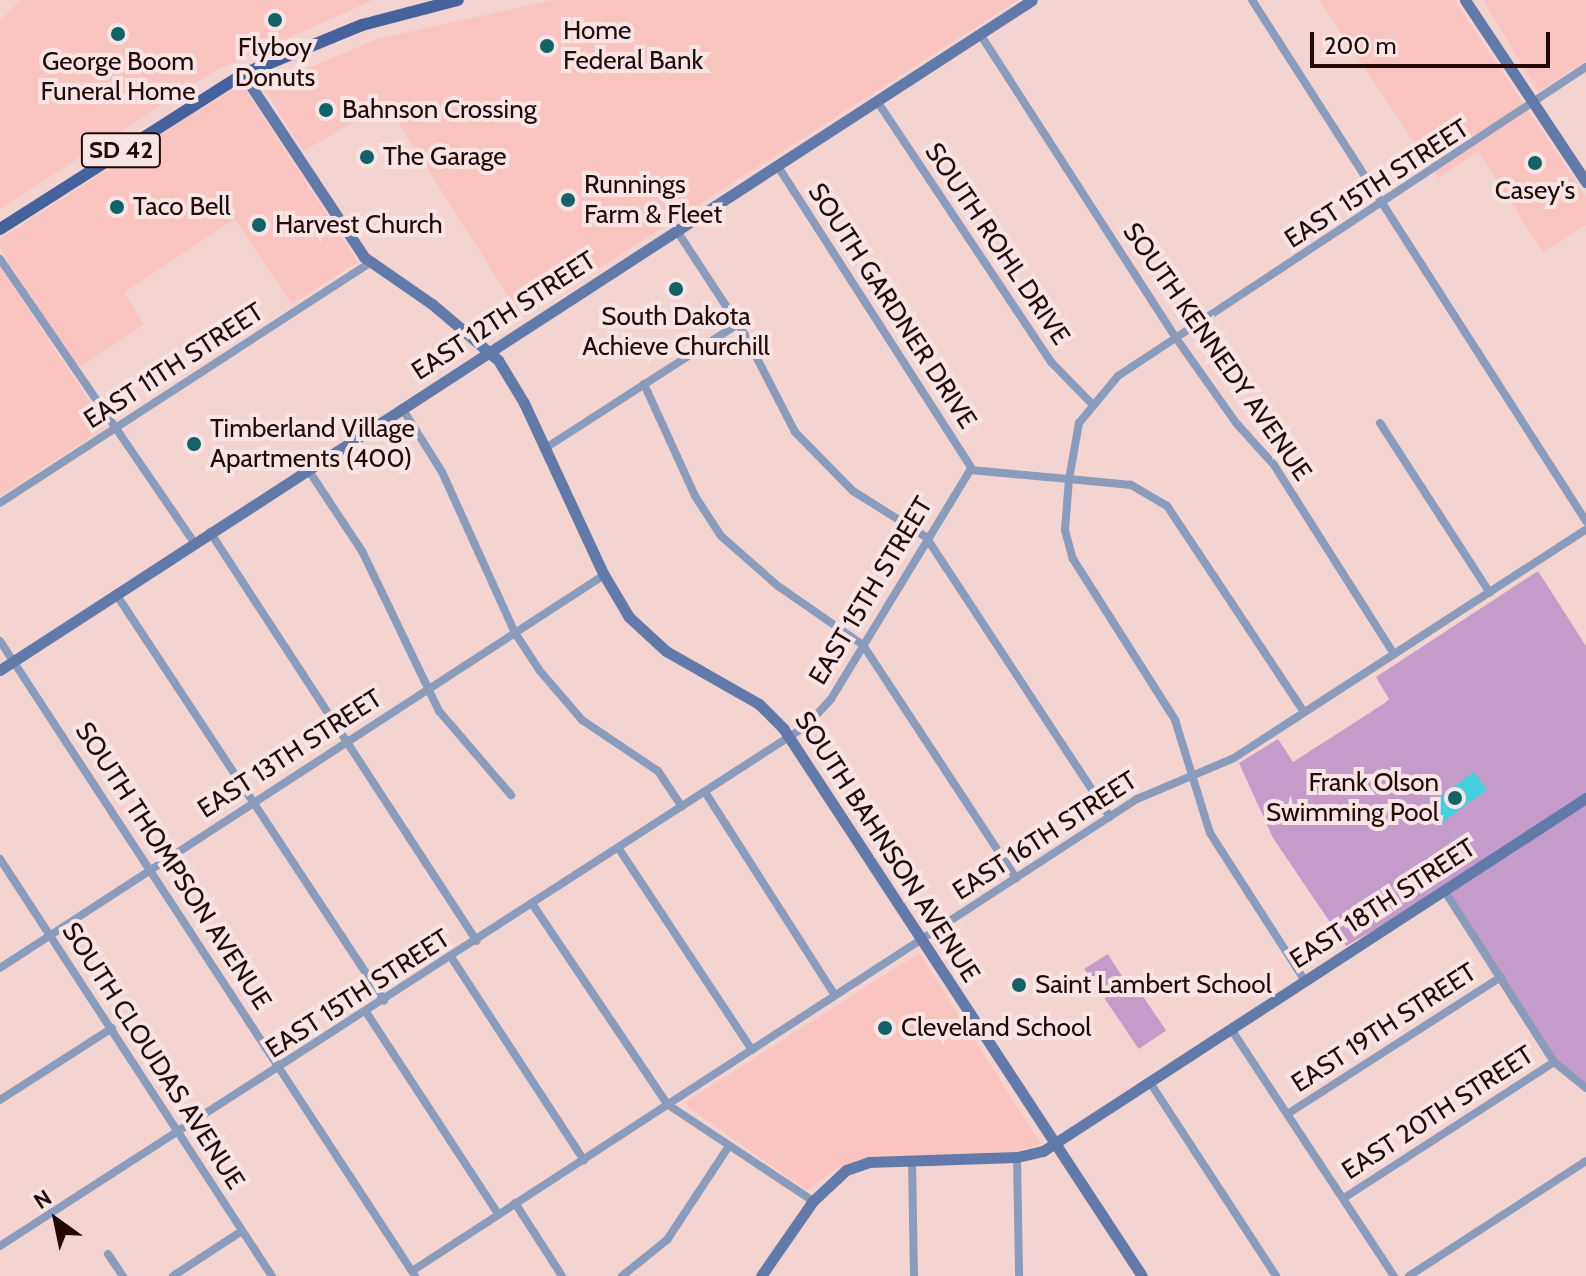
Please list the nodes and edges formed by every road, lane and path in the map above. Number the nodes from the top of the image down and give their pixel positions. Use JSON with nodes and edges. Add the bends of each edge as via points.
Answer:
{"nodes":[{"id":1,"x":458,"y":0,"type":"edge"},
{"id":2,"x":1032,"y":0,"type":"edge"},
{"id":3,"x":1252,"y":0,"type":"edge"},
{"id":4,"x":1465,"y":0,"type":"edge"},
{"id":5,"x":980,"y":34,"type":"junction"},
{"id":6,"x":1586,"y":67,"type":"edge"},
{"id":7,"x":243,"y":74,"type":"junction"},
{"id":8,"x":877,"y":101,"type":"junction"},
{"id":9,"x":1532,"y":104,"type":"junction"},
{"id":10,"x":777,"y":165,"type":"junction"},
{"id":11,"x":1586,"y":182,"type":"edge"},
{"id":12,"x":1381,"y":206,"type":"junction"},
{"id":13,"x":0,"y":229,"type":"edge"},
{"id":14,"x":677,"y":231,"type":"junction"},
{"id":15,"x":0,"y":259,"type":"edge"},
{"id":16,"x":369,"y":263,"type":"junction"},
{"id":17,"x":738,"y":324,"type":"junction"},
{"id":18,"x":1176,"y":338,"type":"junction"},
{"id":19,"x":490,"y":351,"type":"junction"},
{"id":20,"x":644,"y":384,"type":"junction"},
{"id":21,"x":1091,"y":403,"type":"junction"},
{"id":22,"x":402,"y":408,"type":"junction"},
{"id":23,"x":1380,"y":423,"type":"dead end"},
{"id":24,"x":114,"y":429,"type":"junction"},
{"id":25,"x":544,"y":449,"type":"junction"},
{"id":26,"x":307,"y":468,"type":"junction"},
{"id":27,"x":972,"y":469,"type":"junction"},
{"id":28,"x":1069,"y":479,"type":"junction"},
{"id":29,"x":0,"y":503,"type":"edge"},
{"id":30,"x":1586,"y":521,"type":"edge"},
{"id":31,"x":1586,"y":529,"type":"edge"},
{"id":32,"x":210,"y":532,"type":"junction"},
{"id":33,"x":926,"y":537,"type":"junction"},
{"id":34,"x":194,"y":542,"type":"junction"},
{"id":35,"x":604,"y":575,"type":"junction"},
{"id":36,"x":1490,"y":593,"type":"junction"},
{"id":37,"x":116,"y":594,"type":"junction"},
{"id":38,"x":515,"y":633,"type":"junction"},
{"id":39,"x":0,"y":641,"type":"edge"},
{"id":40,"x":863,"y":645,"type":"junction"},
{"id":41,"x":1394,"y":654,"type":"junction"},
{"id":42,"x":14,"y":661,"type":"junction"},
{"id":43,"x":0,"y":670,"type":"edge"},
{"id":44,"x":426,"y":689,"type":"junction"},
{"id":45,"x":1304,"y":712,"type":"junction"},
{"id":46,"x":789,"y":737,"type":"junction"},
{"id":47,"x":346,"y":741,"type":"junction"},
{"id":48,"x":1191,"y":774,"type":"junction"},
{"id":49,"x":705,"y":792,"type":"junction"},
{"id":50,"x":511,"y":795,"type":"dead end"},
{"id":51,"x":1586,"y":798,"type":"edge"},
{"id":52,"x":253,"y":801,"type":"junction"},
{"id":53,"x":682,"y":807,"type":"junction"},
{"id":54,"x":1110,"y":817,"type":"junction"},
{"id":55,"x":619,"y":849,"type":"junction"},
{"id":56,"x":0,"y":859,"type":"edge"},
{"id":57,"x":151,"y":869,"type":"junction"},
{"id":58,"x":1016,"y":878,"type":"junction"},
{"id":59,"x":1444,"y":890,"type":"junction"},
{"id":60,"x":533,"y":905,"type":"junction"},
{"id":61,"x":50,"y":935,"type":"junction"},
{"id":62,"x":921,"y":940,"type":"junction"},
{"id":63,"x":477,"y":941,"type":"junction"},
{"id":64,"x":451,"y":957,"type":"junction"},
{"id":65,"x":0,"y":968,"type":"edge"},
{"id":66,"x":1501,"y":977,"type":"junction"},
{"id":67,"x":1305,"y":981,"type":"junction"},
{"id":68,"x":835,"y":995,"type":"junction"},
{"id":69,"x":384,"y":1001,"type":"junction"},
{"id":70,"x":366,"y":1012,"type":"junction"},
{"id":71,"x":112,"y":1028,"type":"junction"},
{"id":72,"x":1231,"y":1029,"type":"junction"},
{"id":73,"x":752,"y":1050,"type":"junction"},
{"id":74,"x":1554,"y":1062,"type":"junction"},
{"id":75,"x":281,"y":1067,"type":"junction"},
{"id":76,"x":1149,"y":1081,"type":"junction"},
{"id":77,"x":1586,"y":1088,"type":"edge"},
{"id":78,"x":0,"y":1100,"type":"edge"},
{"id":79,"x":667,"y":1104,"type":"junction"},
{"id":80,"x":1289,"y":1113,"type":"junction"},
{"id":81,"x":178,"y":1132,"type":"junction"},
{"id":82,"x":1055,"y":1144,"type":"junction"},
{"id":83,"x":729,"y":1146,"type":"junction"},
{"id":84,"x":1017,"y":1157,"type":"junction"},
{"id":85,"x":584,"y":1160,"type":"junction"},
{"id":86,"x":912,"y":1160,"type":"junction"},
{"id":87,"x":1586,"y":1161,"type":"edge"},
{"id":88,"x":1344,"y":1198,"type":"junction"},
{"id":89,"x":813,"y":1201,"type":"junction"},
{"id":90,"x":515,"y":1203,"type":"junction"},
{"id":91,"x":498,"y":1214,"type":"junction"},
{"id":92,"x":242,"y":1231,"type":"junction"},
{"id":93,"x":0,"y":1246,"type":"edge"},
{"id":94,"x":108,"y":1254,"type":"dead end"},
{"id":95,"x":413,"y":1273,"type":"edge"},
{"id":96,"x":123,"y":1276,"type":"edge"},
{"id":97,"x":173,"y":1276,"type":"edge"},
{"id":98,"x":272,"y":1276,"type":"edge"},
{"id":99,"x":562,"y":1276,"type":"edge"},
{"id":100,"x":622,"y":1276,"type":"edge"},
{"id":101,"x":761,"y":1276,"type":"edge"},
{"id":102,"x":914,"y":1276,"type":"edge"},
{"id":103,"x":1019,"y":1276,"type":"edge"},
{"id":104,"x":1142,"y":1276,"type":"edge"},
{"id":105,"x":1276,"y":1276,"type":"edge"},
{"id":106,"x":1394,"y":1276,"type":"edge"},
{"id":107,"x":1409,"y":1276,"type":"edge"}],
"edges":[{"from":1,"to":7,"type":"main road","number":"SD 42","via":[[362,25]]},
{"from":2,"to":5,"type":"street","name":"EAST 12TH STREET"},
{"from":3,"to":12,"type":"street"},
{"from":4,"to":9,"type":"street"},
{"from":5,"to":8,"type":"street","name":"EAST 12TH STREET"},
{"from":5,"to":18,"type":"street","name":"SOUTH KENNEDY AVENUE"},
{"from":6,"to":9,"type":"street","name":"EAST 15TH STREET"},
{"from":7,"to":13,"type":"main road","number":"SD 42"},
{"from":7,"to":16,"type":"street","name":"SOUTH BAHNSON AVENUE"},
{"from":8,"to":10,"type":"street","name":"EAST 12TH STREET"},
{"from":8,"to":21,"type":"street","name":"SOUTH ROHL DRIVE","via":[[1051,362]]},
{"from":9,"to":11,"type":"street"},
{"from":9,"to":12,"type":"street","name":"EAST 15TH STREET"},
{"from":10,"to":14,"type":"street","name":"EAST 12TH STREET"},
{"from":10,"to":27,"type":"street","name":"SOUTH GARDNER DRIVE"},
{"from":12,"to":18,"type":"street","name":"EAST 15TH STREET"},
{"from":12,"to":30,"type":"street"},
{"from":14,"to":17,"type":"street"},
{"from":14,"to":19,"type":"street","name":"EAST 12TH STREET"},
{"from":15,"to":24,"type":"street"},
{"from":16,"to":19,"type":"street","name":"SOUTH BAHNSON AVENUE"},
{"from":16,"to":24,"type":"street","name":"EAST 11TH STREET"},
{"from":17,"to":20,"type":"street"},
{"from":17,"to":33,"type":"street","via":[[776,403],[809,450],[853,491]]},
{"from":18,"to":21,"type":"street","name":"EAST 15TH STREET","via":[[1118,376]]},
{"from":18,"to":41,"type":"street","name":"SOUTH KENNEDY AVENUE","via":[[1237,424],[1274,465]]},
{"from":19,"to":22,"type":"street","name":"EAST 12TH STREET"},
{"from":19,"to":25,"type":"street","name":"SOUTH BAHNSON AVENUE","via":[[517,389]]},
{"from":20,"to":25,"type":"street"},
{"from":20,"to":40,"type":"street","via":[[695,496],[721,536],[778,586]]},
{"from":21,"to":28,"type":"street","name":"EAST 15TH STREET","via":[[1074,436]]},
{"from":22,"to":26,"type":"street","name":"EAST 12TH STREET"},
{"from":22,"to":38,"type":"street","via":[[442,472]]},
{"from":23,"to":36,"type":"street"},
{"from":24,"to":29,"type":"street","name":"EAST 11TH STREET"},
{"from":24,"to":34,"type":"street"},
{"from":25,"to":35,"type":"street","name":"SOUTH BAHNSON AVENUE"},
{"from":26,"to":32,"type":"street","name":"EAST 12TH STREET"},
{"from":26,"to":44,"type":"street","via":[[362,551]]},
{"from":27,"to":28,"type":"street"},
{"from":27,"to":33,"type":"street","name":"EAST 15TH STREET"},
{"from":28,"to":45,"type":"street","via":[[1131,485],[1167,506]]},
{"from":28,"to":48,"type":"street","name":"EAST 15TH STREET","via":[[1065,530],[1073,559],[1175,720]]},
{"from":31,"to":36,"type":"street","name":"EAST 16TH STREET"},
{"from":32,"to":34,"type":"street","name":"EAST 12TH STREET"},
{"from":32,"to":47,"type":"street"},
{"from":33,"to":40,"type":"street","name":"EAST 15TH STREET"},
{"from":33,"to":54,"type":"street"},
{"from":34,"to":37,"type":"street","name":"EAST 12TH STREET"},
{"from":35,"to":38,"type":"street","name":"EAST 13TH STREET"},
{"from":35,"to":46,"type":"street","name":"SOUTH BAHNSON AVENUE","via":[[646,635],[759,704]]},
{"from":36,"to":41,"type":"street","name":"EAST 16TH STREET"},
{"from":37,"to":42,"type":"street","name":"EAST 12TH STREET"},
{"from":37,"to":52,"type":"street"},
{"from":38,"to":44,"type":"street","name":"EAST 13TH STREET"},
{"from":38,"to":53,"type":"street","via":[[554,691],[582,720],[658,771]]},
{"from":39,"to":42,"type":"street","name":"SOUTH THOMPSON AVENUE"},
{"from":40,"to":46,"type":"street","name":"EAST 15TH STREET","via":[[831,699]]},
{"from":40,"to":58,"type":"street"},
{"from":41,"to":45,"type":"street","name":"EAST 16TH STREET"},
{"from":42,"to":43,"type":"street","name":"EAST 12TH STREET"},
{"from":42,"to":57,"type":"street","name":"SOUTH THOMPSON AVENUE"},
{"from":44,"to":47,"type":"street","name":"EAST 13TH STREET"},
{"from":44,"to":50,"type":"street","via":[[453,731]]},
{"from":45,"to":48,"type":"street","name":"EAST 16TH STREET","via":[[1234,758]]},
{"from":46,"to":49,"type":"street","name":"EAST 15TH STREET"},
{"from":46,"to":62,"type":"street","name":"SOUTH BAHNSON AVENUE"},
{"from":47,"to":52,"type":"street","name":"EAST 13TH STREET"},
{"from":47,"to":63,"type":"street"},
{"from":48,"to":54,"type":"street","name":"EAST 16TH STREET"},
{"from":48,"to":67,"type":"street","name":"EAST 15TH STREET","via":[[1210,833]]},
{"from":49,"to":53,"type":"street","name":"EAST 15TH STREET"},
{"from":49,"to":68,"type":"street"},
{"from":51,"to":59,"type":"street","name":"EAST 18TH STREET"},
{"from":52,"to":57,"type":"street","name":"EAST 13TH STREET"},
{"from":52,"to":69,"type":"street"},
{"from":53,"to":55,"type":"street","name":"EAST 15TH STREET"},
{"from":54,"to":58,"type":"street","name":"EAST 16TH STREET"},
{"from":55,"to":60,"type":"street","name":"EAST 15TH STREET"},
{"from":55,"to":73,"type":"street"},
{"from":56,"to":61,"type":"street","name":"SOUTH CLOUDAS AVENUE"},
{"from":57,"to":61,"type":"street","name":"EAST 13TH STREET"},
{"from":57,"to":75,"type":"street","name":"SOUTH THOMPSON AVENUE"},
{"from":58,"to":62,"type":"street","name":"EAST 16TH STREET"},
{"from":59,"to":66,"type":"street"},
{"from":59,"to":67,"type":"street","name":"EAST 18TH STREET"},
{"from":60,"to":63,"type":"street","name":"EAST 15TH STREET"},
{"from":60,"to":79,"type":"street"},
{"from":61,"to":65,"type":"street","name":"EAST 13TH STREET"},
{"from":61,"to":71,"type":"street","name":"SOUTH CLOUDAS AVENUE"},
{"from":62,"to":68,"type":"street","name":"EAST 16TH STREET"},
{"from":62,"to":82,"type":"street","name":"SOUTH BAHNSON AVENUE"},
{"from":63,"to":64,"type":"street","name":"EAST 15TH STREET"},
{"from":64,"to":69,"type":"street","name":"EAST 15TH STREET"},
{"from":64,"to":85,"type":"street"},
{"from":66,"to":74,"type":"street"},
{"from":66,"to":80,"type":"street","name":"EAST 19TH STREET"},
{"from":67,"to":72,"type":"street","name":"EAST 18TH STREET"},
{"from":68,"to":73,"type":"street","name":"EAST 16TH STREET"},
{"from":69,"to":70,"type":"street","name":"EAST 15TH STREET"},
{"from":70,"to":75,"type":"street","name":"EAST 15TH STREET"},
{"from":70,"to":91,"type":"street"},
{"from":71,"to":78,"type":"street"},
{"from":71,"to":81,"type":"street","name":"SOUTH CLOUDAS AVENUE"},
{"from":72,"to":76,"type":"street","name":"EAST 18TH STREET"},
{"from":72,"to":80,"type":"street"},
{"from":73,"to":79,"type":"street","name":"EAST 16TH STREET"},
{"from":74,"to":77,"type":"street"},
{"from":74,"to":88,"type":"street","name":"EAST 20TH STREET"},
{"from":75,"to":81,"type":"street","name":"EAST 15TH STREET"},
{"from":75,"to":95,"type":"street","name":"SOUTH THOMPSON AVENUE"},
{"from":76,"to":82,"type":"street","name":"EAST 18TH STREET"},
{"from":76,"to":105,"type":"street"},
{"from":79,"to":83,"type":"street"},
{"from":79,"to":85,"type":"street","name":"EAST 16TH STREET"},
{"from":80,"to":88,"type":"street"},
{"from":81,"to":92,"type":"street","name":"SOUTH CLOUDAS AVENUE"},
{"from":81,"to":93,"type":"street","name":"EAST 15TH STREET"},
{"from":82,"to":84,"type":"street","name":"EAST 18TH STREET"},
{"from":82,"to":104,"type":"street","name":"SOUTH BAHNSON AVENUE"},
{"from":83,"to":89,"type":"street"},
{"from":83,"to":100,"type":"street","via":[[667,1240]]},
{"from":84,"to":86,"type":"street","name":"EAST 18TH STREET"},
{"from":84,"to":103,"type":"street"},
{"from":85,"to":90,"type":"street","name":"EAST 16TH STREET"},
{"from":86,"to":89,"type":"street","name":"EAST 18TH STREET","via":[[857,1165],[836,1177]]},
{"from":86,"to":102,"type":"street"},
{"from":87,"to":107,"type":"street"},
{"from":88,"to":106,"type":"street"},
{"from":89,"to":101,"type":"street","name":"EAST 18TH STREET"},
{"from":90,"to":91,"type":"street","name":"EAST 16TH STREET"},
{"from":90,"to":99,"type":"street"},
{"from":91,"to":95,"type":"street","name":"EAST 16TH STREET"},
{"from":92,"to":97,"type":"street"},
{"from":92,"to":98,"type":"street","name":"SOUTH CLOUDAS AVENUE"},
{"from":94,"to":96,"type":"street"}]}
